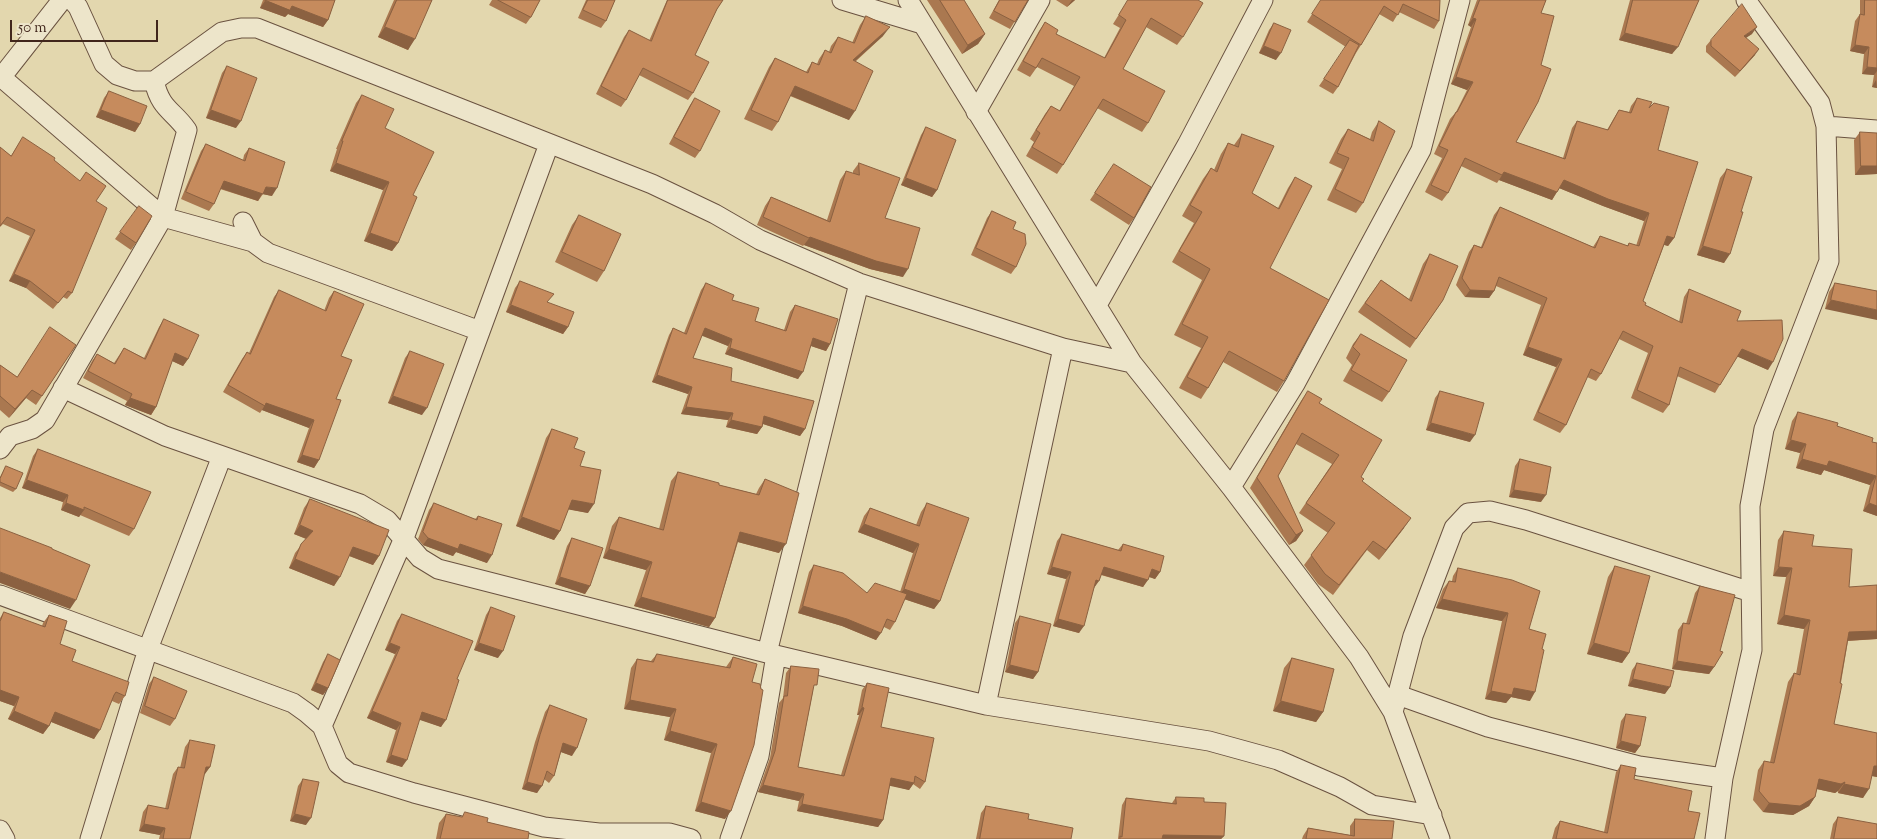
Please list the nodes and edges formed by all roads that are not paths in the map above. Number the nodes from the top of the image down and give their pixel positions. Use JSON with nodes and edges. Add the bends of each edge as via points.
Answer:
{"nodes":[{"id":1,"x":62,"y":0,"type":"edge"},
{"id":2,"x":72,"y":0,"type":"edge"},
{"id":3,"x":842,"y":0,"type":"edge"},
{"id":4,"x":908,"y":0,"type":"edge"},
{"id":5,"x":1040,"y":0,"type":"edge"},
{"id":6,"x":1263,"y":0,"type":"edge"},
{"id":7,"x":1460,"y":0,"type":"edge"},
{"id":8,"x":1746,"y":0,"type":"edge"},
{"id":9,"x":922,"y":24,"type":"junction"},
{"id":10,"x":1,"y":78,"type":"edge"},
{"id":11,"x":154,"y":80,"type":"junction"},
{"id":12,"x":976,"y":112,"type":"junction"},
{"id":13,"x":1826,"y":126,"type":"junction"},
{"id":14,"x":1877,"y":130,"type":"edge"},
{"id":15,"x":549,"y":144,"type":"junction"},
{"id":16,"x":163,"y":217,"type":"junction"},
{"id":17,"x":243,"y":222,"type":"dead end"},
{"id":18,"x":253,"y":242,"type":"junction"},
{"id":19,"x":859,"y":283,"type":"junction"},
{"id":20,"x":1097,"y":305,"type":"junction"},
{"id":21,"x":480,"y":331,"type":"junction"},
{"id":22,"x":1063,"y":348,"type":"junction"},
{"id":23,"x":1132,"y":363,"type":"junction"},
{"id":24,"x":64,"y":388,"type":"junction"},
{"id":25,"x":0,"y":449,"type":"edge"},
{"id":26,"x":222,"y":456,"type":"junction"},
{"id":27,"x":1231,"y":487,"type":"junction"},
{"id":28,"x":404,"y":538,"type":"junction"},
{"id":29,"x":1751,"y":592,"type":"junction"},
{"id":30,"x":0,"y":595,"type":"edge"},
{"id":31,"x":148,"y":649,"type":"junction"},
{"id":32,"x":772,"y":654,"type":"junction"},
{"id":33,"x":1395,"y":703,"type":"junction"},
{"id":34,"x":986,"y":705,"type":"junction"},
{"id":35,"x":322,"y":726,"type":"junction"},
{"id":36,"x":1722,"y":778,"type":"junction"},
{"id":37,"x":1432,"y":815,"type":"junction"},
{"id":38,"x":0,"y":830,"type":"edge"},
{"id":39,"x":5,"y":839,"type":"edge"},
{"id":40,"x":90,"y":839,"type":"edge"},
{"id":41,"x":691,"y":839,"type":"edge"},
{"id":42,"x":730,"y":839,"type":"edge"},
{"id":43,"x":1440,"y":839,"type":"edge"},
{"id":44,"x":1715,"y":839,"type":"edge"}],
"edges":[{"from":1,"to":10,"type":"street"},
{"from":2,"to":11,"type":"street","via":[[104,64],[117,75],[135,81]]},
{"from":3,"to":9,"type":"street"},
{"from":4,"to":9,"type":"street"},
{"from":5,"to":12,"type":"street"},
{"from":6,"to":20,"type":"street","via":[[1187,145]]},
{"from":7,"to":27,"type":"street","via":[[1421,150],[1295,384]]},
{"from":8,"to":13,"type":"street","via":[[1820,103]]},
{"from":9,"to":12,"type":"street"},
{"from":10,"to":16,"type":"street"},
{"from":11,"to":15,"type":"street","via":[[222,32],[258,28]]},
{"from":11,"to":16,"type":"street","via":[[164,106],[187,130]]},
{"from":12,"to":20,"type":"street"},
{"from":13,"to":14,"type":"street"},
{"from":13,"to":29,"type":"street","via":[[1829,260],[1764,429],[1750,506]]},
{"from":15,"to":19,"type":"street","via":[[652,184],[760,240]]},
{"from":15,"to":21,"type":"street"},
{"from":16,"to":18,"type":"street"},
{"from":16,"to":24,"type":"street"},
{"from":17,"to":18,"type":"street"},
{"from":18,"to":21,"type":"street","via":[[268,253]]},
{"from":19,"to":22,"type":"street"},
{"from":19,"to":32,"type":"street"},
{"from":20,"to":23,"type":"street"},
{"from":21,"to":28,"type":"street"},
{"from":22,"to":23,"type":"street"},
{"from":22,"to":34,"type":"street"},
{"from":23,"to":27,"type":"street"},
{"from":24,"to":25,"type":"street","via":[[45,420],[32,429],[10,436]]},
{"from":24,"to":26,"type":"street","via":[[166,436]]},
{"from":26,"to":28,"type":"street","via":[[360,504],[387,520]]},
{"from":26,"to":31,"type":"street"},
{"from":27,"to":33,"type":"street"},
{"from":28,"to":32,"type":"street","via":[[420,558],[438,569]]},
{"from":28,"to":35,"type":"street"},
{"from":29,"to":33,"type":"street","via":[[1526,520],[1490,511],[1468,513],[1454,528],[1416,627]]},
{"from":29,"to":36,"type":"street","via":[[1752,650]]},
{"from":30,"to":31,"type":"street"},
{"from":31,"to":35,"type":"street","via":[[293,703]]},
{"from":31,"to":40,"type":"street"},
{"from":32,"to":34,"type":"street"},
{"from":32,"to":42,"type":"street","via":[[758,756]]},
{"from":33,"to":36,"type":"street","via":[[1639,766]]},
{"from":33,"to":37,"type":"street"},
{"from":34,"to":37,"type":"street","via":[[1209,741],[1278,760],[1372,805]]},
{"from":35,"to":41,"type":"street","via":[[343,770],[414,793],[544,827],[599,833],[669,833]]},
{"from":36,"to":44,"type":"street"},
{"from":37,"to":43,"type":"street"},
{"from":38,"to":39,"type":"street"}]}
